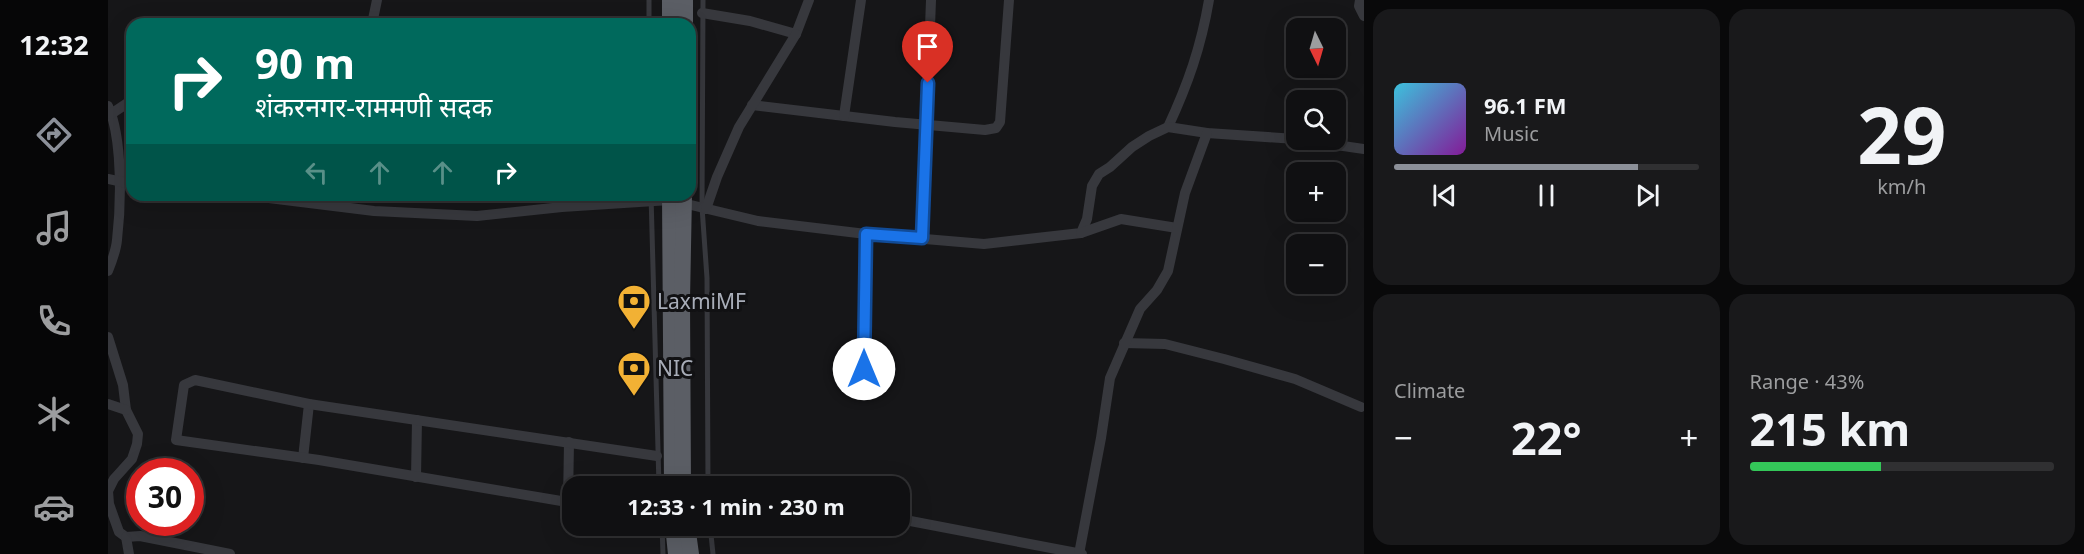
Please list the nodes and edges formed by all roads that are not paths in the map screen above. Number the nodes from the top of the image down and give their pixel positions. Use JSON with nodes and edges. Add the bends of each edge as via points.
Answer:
{"nodes":[{"id":1,"x":377,"y":0,"type":"edge"},
{"id":2,"x":649,"y":0,"type":"edge"},
{"id":3,"x":670,"y":0,"type":"edge"},
{"id":4,"x":685,"y":0,"type":"edge"},
{"id":5,"x":703,"y":0,"type":"edge"},
{"id":6,"x":809,"y":0,"type":"edge"},
{"id":7,"x":861,"y":0,"type":"edge"},
{"id":8,"x":931,"y":0,"type":"edge"},
{"id":9,"x":1009,"y":0,"type":"edge"},
{"id":10,"x":1209,"y":0,"type":"edge"},
{"id":11,"x":1360,"y":0,"type":"edge"},
{"id":12,"x":702,"y":13,"type":"junction"},
{"id":13,"x":1364,"y":16,"type":"edge"},
{"id":14,"x":373,"y":18,"type":"edge"},
{"id":15,"x":649,"y":18,"type":"edge"},
{"id":16,"x":670,"y":18,"type":"edge"},
{"id":17,"x":685,"y":18,"type":"edge"},
{"id":18,"x":796,"y":34,"type":"junction"},
{"id":19,"x":126,"y":103,"type":"edge"},
{"id":20,"x":752,"y":105,"type":"junction"},
{"id":21,"x":110,"y":110,"type":"edge"},
{"id":22,"x":844,"y":116,"type":"junction"},
{"id":23,"x":927,"y":125,"type":"junction"},
{"id":24,"x":1168,"y":127,"type":"junction"},
{"id":25,"x":1207,"y":133,"type":"junction"},
{"id":26,"x":1286,"y":138,"type":"edge"},
{"id":27,"x":1346,"y":146,"type":"edge"},
{"id":28,"x":1364,"y":149,"type":"edge"},
{"id":29,"x":114,"y":180,"type":"edge"},
{"id":30,"x":293,"y":201,"type":"edge"},
{"id":31,"x":622,"y":201,"type":"edge"},
{"id":32,"x":652,"y":201,"type":"edge"},
{"id":33,"x":677,"y":201,"type":"edge"},
{"id":34,"x":677,"y":201,"type":"edge"},
{"id":35,"x":685,"y":201,"type":"edge"},
{"id":36,"x":704,"y":208,"type":"junction"},
{"id":37,"x":1177,"y":228,"type":"junction"},
{"id":38,"x":1081,"y":233,"type":"junction"},
{"id":39,"x":866,"y":234,"type":"junction"},
{"id":40,"x":922,"y":238,"type":"junction"},
{"id":41,"x":108,"y":272,"type":"edge"},
{"id":42,"x":108,"y":337,"type":"edge"},
{"id":43,"x":1124,"y":343,"type":"junction"},
{"id":44,"x":864,"y":369,"type":"dead end"},
{"id":45,"x":108,"y":404,"type":"edge"},
{"id":46,"x":309,"y":404,"type":"junction"},
{"id":47,"x":1361,"y":407,"type":"dead end"},
{"id":48,"x":126,"y":410,"type":"junction"},
{"id":49,"x":417,"y":420,"type":"junction"},
{"id":50,"x":569,"y":442,"type":"junction"},
{"id":51,"x":657,"y":456,"type":"junction"},
{"id":52,"x":303,"y":458,"type":"junction"},
{"id":53,"x":570,"y":476,"type":"edge"},
{"id":54,"x":658,"y":476,"type":"edge"},
{"id":55,"x":672,"y":476,"type":"edge"},
{"id":56,"x":683,"y":476,"type":"edge"},
{"id":57,"x":708,"y":476,"type":"edge"},
{"id":58,"x":416,"y":477,"type":"junction"},
{"id":59,"x":562,"y":501,"type":"edge"},
{"id":60,"x":910,"y":521,"type":"edge"},
{"id":61,"x":118,"y":534,"type":"edge"},
{"id":62,"x":662,"y":536,"type":"edge"},
{"id":63,"x":674,"y":536,"type":"edge"},
{"id":64,"x":689,"y":536,"type":"edge"},
{"id":65,"x":711,"y":536,"type":"edge"},
{"id":66,"x":129,"y":554,"type":"edge"},
{"id":67,"x":230,"y":554,"type":"edge"},
{"id":68,"x":663,"y":554,"type":"edge"},
{"id":69,"x":676,"y":554,"type":"edge"},
{"id":70,"x":691,"y":554,"type":"edge"},
{"id":71,"x":713,"y":554,"type":"edge"},
{"id":72,"x":1080,"y":554,"type":"edge"}],
"edges":[{"from":1,"to":14,"type":"street"},
{"from":2,"to":15,"type":"lane"},
{"from":3,"to":16,"type":"highway"},
{"from":4,"to":17,"type":"highway"},
{"from":5,"to":12,"type":"lane"},
{"from":6,"to":18,"type":"street"},
{"from":7,"to":22,"type":"street"},
{"from":8,"to":23,"type":"street"},
{"from":9,"to":23,"type":"street","via":[[1000,122],[996,128],[985,130]]},
{"from":10,"to":24,"type":"street","via":[[1195,63]]},
{"from":11,"to":13,"type":"street"},
{"from":12,"to":18,"type":"street"},
{"from":12,"to":36,"type":"lane"},
{"from":18,"to":20,"type":"street"},
{"from":19,"to":21,"type":"street"},
{"from":20,"to":22,"type":"street"},
{"from":20,"to":36,"type":"street"},
{"from":21,"to":29,"type":"street","via":[[117,145]]},
{"from":22,"to":23,"type":"street"},
{"from":23,"to":40,"type":"street"},
{"from":24,"to":25,"type":"street"},
{"from":24,"to":38,"type":"street","via":[[1132,147],[1099,174],[1092,186]]},
{"from":25,"to":26,"type":"street"},
{"from":25,"to":37,"type":"street"},
{"from":27,"to":28,"type":"street"},
{"from":29,"to":41,"type":"street","via":[[117,242]]},
{"from":30,"to":31,"type":"street","via":[[374,211],[477,216]]},
{"from":32,"to":51,"type":"lane"},
{"from":33,"to":55,"type":"highway"},
{"from":34,"to":56,"type":"highway"},
{"from":35,"to":36,"type":"street"},
{"from":36,"to":39,"type":"street","via":[[758,221]]},
{"from":36,"to":57,"type":"lane"},
{"from":37,"to":38,"type":"street","via":[[1122,219]]},
{"from":37,"to":43,"type":"street","via":[[1168,271],[1140,309]]},
{"from":38,"to":40,"type":"street","via":[[984,244]]},
{"from":39,"to":40,"type":"street"},
{"from":39,"to":44,"type":"street"},
{"from":42,"to":48,"type":"street","via":[[123,385]]},
{"from":43,"to":47,"type":"street","via":[[1165,344],[1224,359],[1295,379]]},
{"from":43,"to":72,"type":"street","via":[[1110,378]]},
{"from":45,"to":48,"type":"street"},
{"from":46,"to":49,"type":"street"},
{"from":46,"to":52,"type":"street"},
{"from":46,"to":52,"type":"street","via":[[195,380],[184,385],[176,440]]},
{"from":48,"to":61,"type":"street","via":[[138,434],[132,459],[108,491]]},
{"from":49,"to":50,"type":"street"},
{"from":49,"to":58,"type":"street"},
{"from":50,"to":51,"type":"street"},
{"from":50,"to":53,"type":"street"},
{"from":51,"to":54,"type":"lane"},
{"from":52,"to":58,"type":"street"},
{"from":58,"to":59,"type":"street"},
{"from":60,"to":72,"type":"street"},
{"from":61,"to":66,"type":"street"},
{"from":61,"to":67,"type":"street"},
{"from":62,"to":68,"type":"lane"},
{"from":63,"to":69,"type":"highway"},
{"from":64,"to":70,"type":"highway"},
{"from":65,"to":71,"type":"lane"}]}
